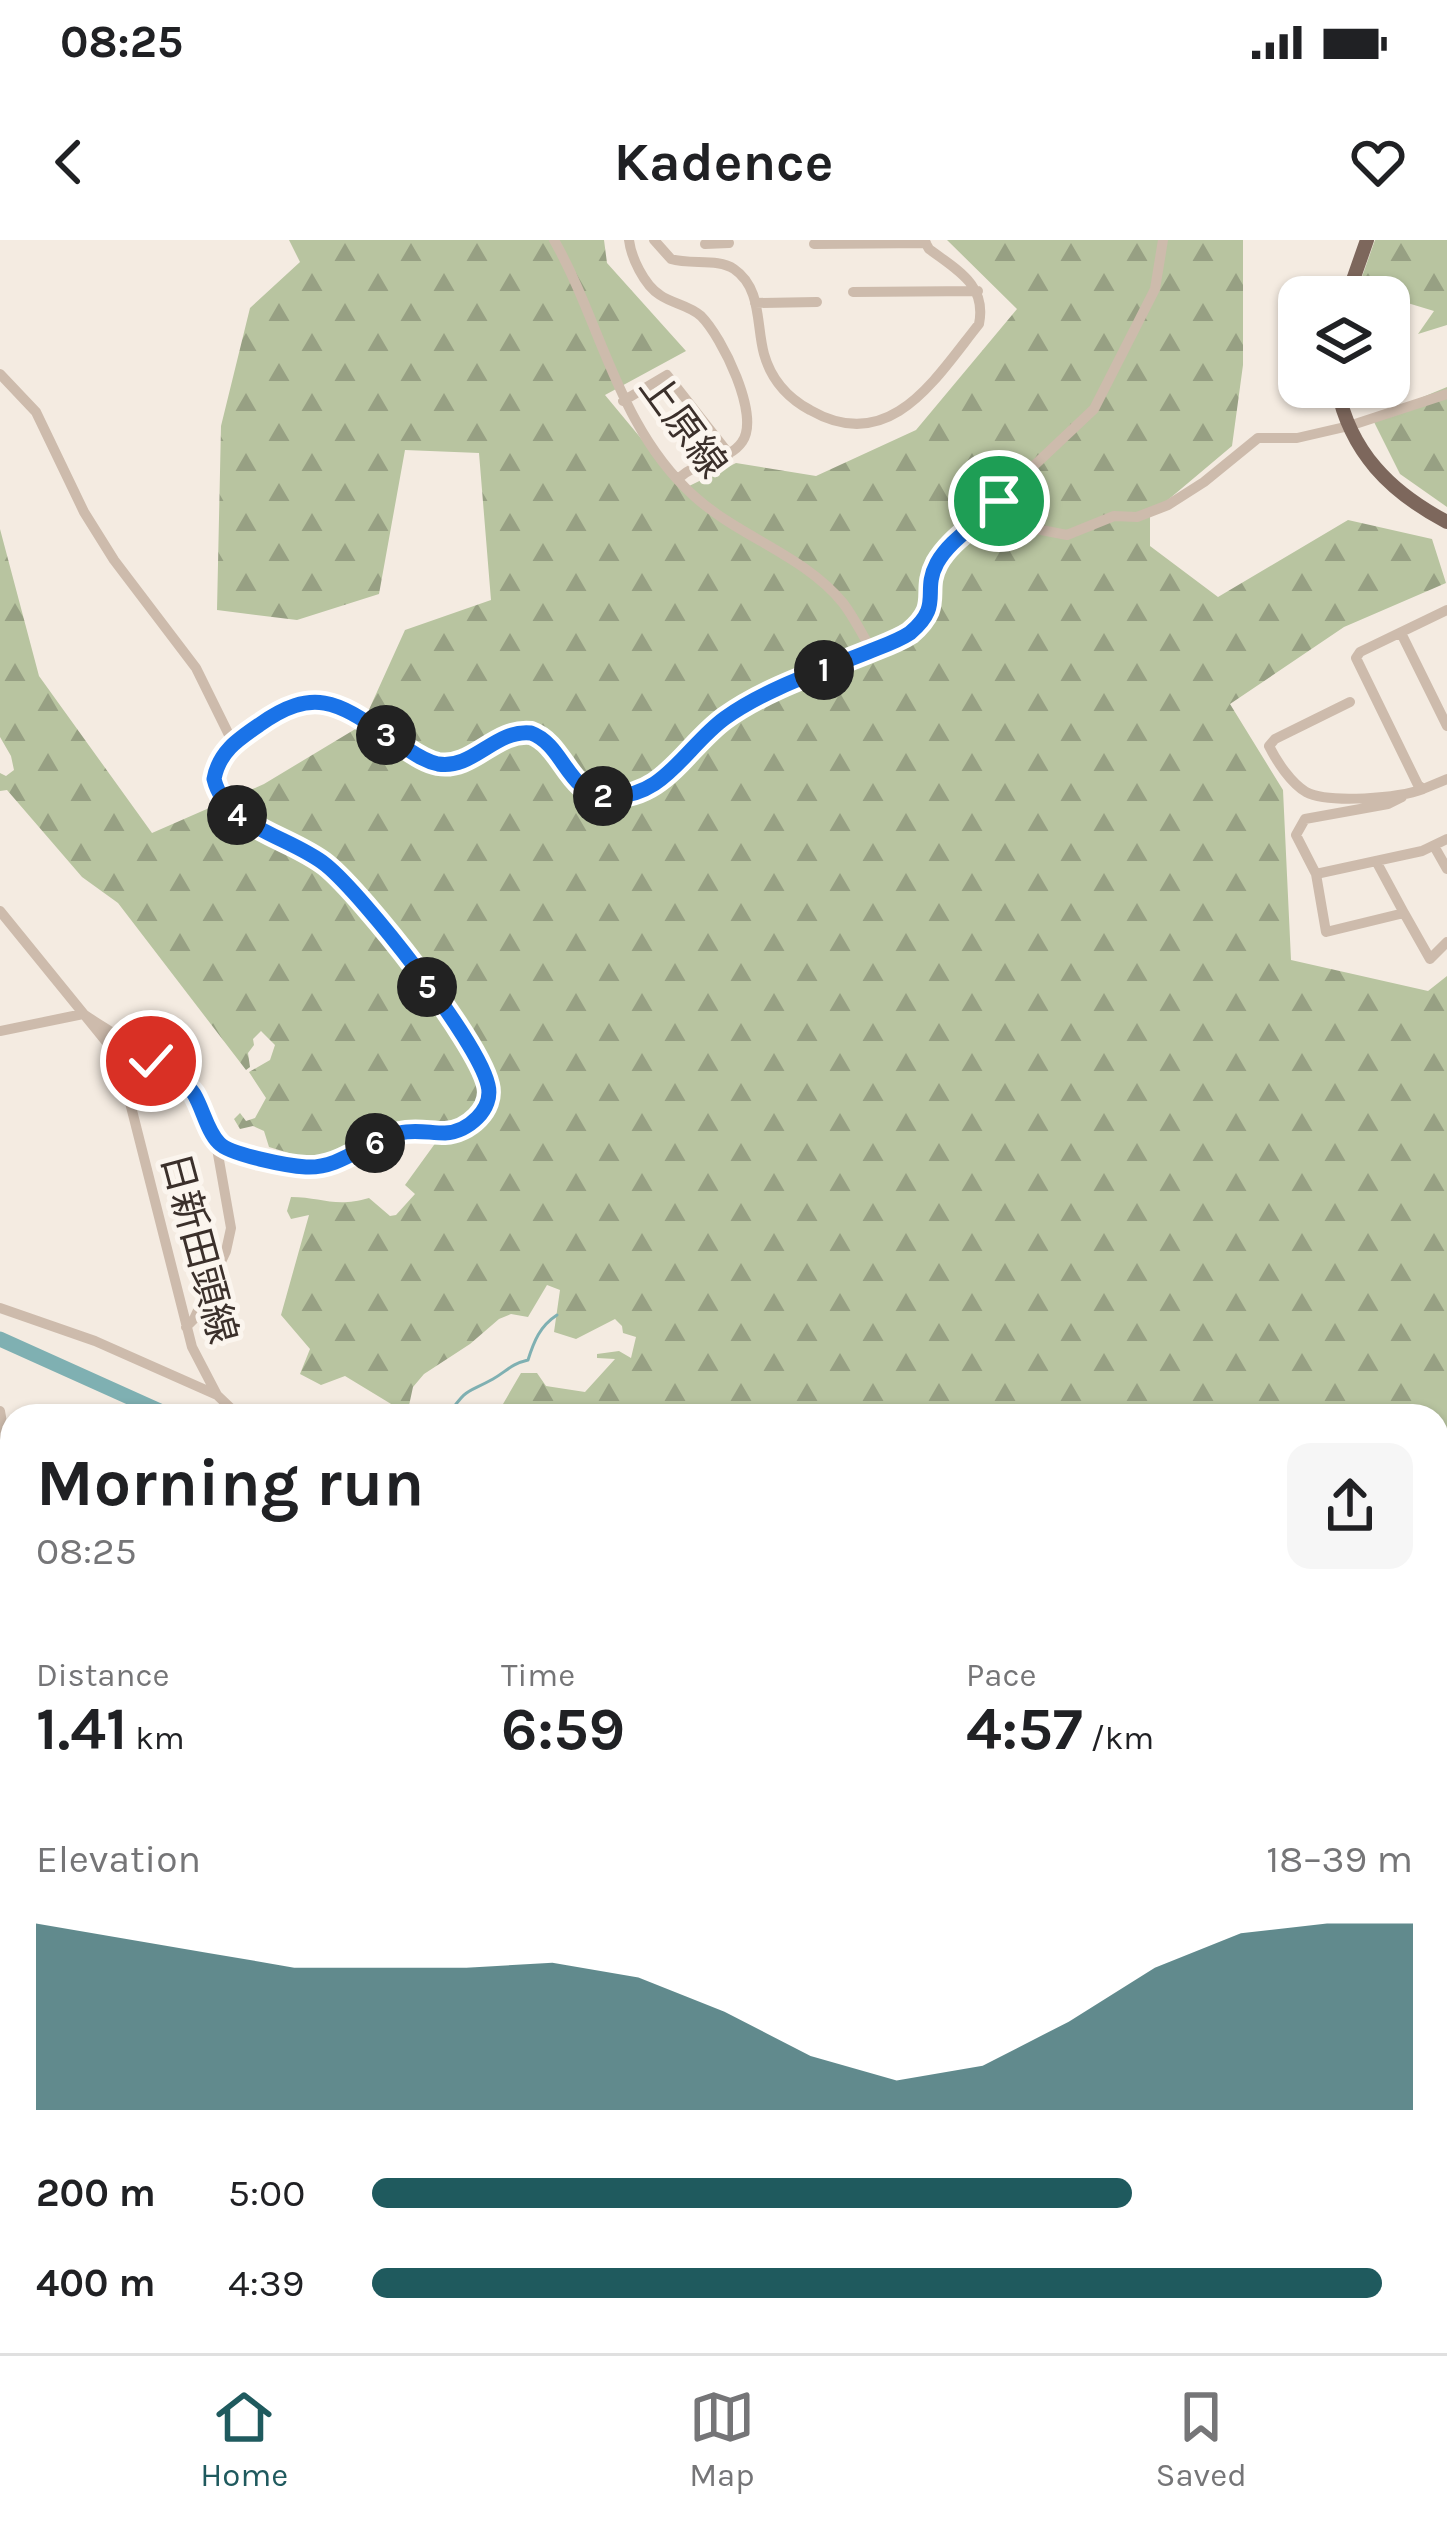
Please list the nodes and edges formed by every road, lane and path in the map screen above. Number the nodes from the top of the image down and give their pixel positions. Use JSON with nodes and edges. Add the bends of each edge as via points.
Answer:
{"nodes":[{"id":1,"x":554,"y":240,"type":"edge"},
{"id":2,"x":629,"y":240,"type":"edge"},
{"id":3,"x":654,"y":240,"type":"edge"},
{"id":4,"x":1163,"y":240,"type":"edge"},
{"id":5,"x":1366,"y":240,"type":"edge"},
{"id":6,"x":925,"y":241,"type":"edge"},
{"id":7,"x":705,"y":242,"type":"edge"},
{"id":8,"x":729,"y":243,"type":"edge"},
{"id":9,"x":814,"y":244,"type":"dead end"},
{"id":10,"x":706,"y":263,"type":"junction"},
{"id":11,"x":1354,"y":276,"type":"edge"},
{"id":12,"x":978,"y":291,"type":"junction"},
{"id":13,"x":854,"y":292,"type":"dead end"},
{"id":14,"x":817,"y":302,"type":"dead end"},
{"id":15,"x":755,"y":303,"type":"junction"},
{"id":16,"x":0,"y":374,"type":"edge"},
{"id":17,"x":1447,"y":394,"type":"edge"},
{"id":18,"x":623,"y":401,"type":"junction"},
{"id":19,"x":1343,"y":408,"type":"edge"},
{"id":20,"x":1349,"y":426,"type":"junction"},
{"id":21,"x":729,"y":454,"type":"junction"},
{"id":22,"x":679,"y":478,"type":"junction"},
{"id":23,"x":992,"y":510,"type":"junction"},
{"id":24,"x":1447,"y":522,"type":"edge"},
{"id":25,"x":1447,"y":610,"type":"edge"},
{"id":26,"x":1401,"y":633,"type":"junction"},
{"id":27,"x":872,"y":650,"type":"junction"},
{"id":28,"x":1350,"y":703,"type":"dead end"},
{"id":29,"x":1447,"y":726,"type":"edge"},
{"id":30,"x":232,"y":743,"type":"junction"},
{"id":31,"x":1447,"y":779,"type":"edge"},
{"id":32,"x":1424,"y":789,"type":"junction"},
{"id":33,"x":1402,"y":797,"type":"junction"},
{"id":34,"x":1447,"y":839,"type":"edge"},
{"id":35,"x":1434,"y":846,"type":"junction"},
{"id":36,"x":1376,"y":861,"type":"junction"},
{"id":37,"x":1447,"y":869,"type":"edge"},
{"id":38,"x":1316,"y":874,"type":"junction"},
{"id":39,"x":0,"y":910,"type":"edge"},
{"id":40,"x":1404,"y":913,"type":"junction"},
{"id":41,"x":1447,"y":942,"type":"edge"},
{"id":42,"x":83,"y":1014,"type":"junction"},
{"id":43,"x":0,"y":1031,"type":"edge"},
{"id":44,"x":216,"y":1140,"type":"junction"},
{"id":45,"x":0,"y":1308,"type":"edge"},
{"id":46,"x":186,"y":1327,"type":"junction"},
{"id":47,"x":217,"y":1395,"type":"junction"},
{"id":48,"x":226,"y":1404,"type":"edge"}],
"edges":[{"from":1,"to":18,"type":"street","name":"上原線"},
{"from":2,"to":21,"type":"street","via":[[659,295],[703,318],[747,403],[747,433]]},
{"from":3,"to":10,"type":"street","via":[[671,259]]},
{"from":4,"to":23,"type":"street","via":[[1155,289],[1094,409]]},
{"from":5,"to":11,"type":"main road"},
{"from":6,"to":9,"type":"street"},
{"from":6,"to":12,"type":"street"},
{"from":7,"to":8,"type":"street"},
{"from":7,"to":10,"type":"street"},
{"from":10,"to":15,"type":"street","via":[[736,270]]},
{"from":12,"to":13,"type":"street"},
{"from":12,"to":15,"type":"street","via":[[980,324],[925,391],[884,420],[862,424],[831,421],[774,378]]},
{"from":14,"to":15,"type":"street"},
{"from":16,"to":30,"type":"street","via":[[36,412],[85,512],[196,668]]},
{"from":17,"to":20,"type":"street"},
{"from":18,"to":21,"type":"street","via":[[667,375]]},
{"from":18,"to":22,"type":"street","name":"上原線"},
{"from":19,"to":20,"type":"main road"},
{"from":20,"to":23,"type":"street","via":[[1258,438],[1168,505],[1067,535]]},
{"from":20,"to":24,"type":"main road","via":[[1384,480]]},
{"from":21,"to":22,"type":"street","via":[[697,462]]},
{"from":22,"to":27,"type":"street","name":"上原線","via":[[842,602]]},
{"from":23,"to":27,"type":"street","via":[[935,566],[925,620]]},
{"from":25,"to":26,"type":"street"},
{"from":26,"to":29,"type":"street"},
{"from":26,"to":32,"type":"street","via":[[1356,658]]},
{"from":27,"to":30,"type":"street","via":[[740,708],[674,771],[620,796],[587,791],[531,733],[500,736],[443,766],[323,702],[282,708]]},
{"from":28,"to":33,"type":"street","via":[[1276,739],[1269,746],[1275,757],[1316,796]]},
{"from":30,"to":44,"type":"street","via":[[214,779],[226,806],[292,842],[358,895],[458,1029],[489,1096],[480,1116],[450,1133],[400,1132],[307,1168],[240,1154]]},
{"from":31,"to":32,"type":"street"},
{"from":32,"to":33,"type":"street"},
{"from":33,"to":38,"type":"street","via":[[1305,819],[1296,836]]},
{"from":34,"to":35,"type":"street"},
{"from":35,"to":36,"type":"street"},
{"from":35,"to":37,"type":"street"},
{"from":36,"to":38,"type":"street"},
{"from":36,"to":40,"type":"street"},
{"from":38,"to":40,"type":"street","via":[[1326,932]]},
{"from":39,"to":42,"type":"street","name":"日新田頭線"},
{"from":40,"to":41,"type":"street","via":[[1430,958]]},
{"from":42,"to":43,"type":"street"},
{"from":42,"to":44,"type":"street","via":[[192,1091]]},
{"from":42,"to":46,"type":"street","name":"日新田頭線","via":[[122,1071]]},
{"from":44,"to":46,"type":"street","via":[[230,1228]]},
{"from":45,"to":47,"type":"street"},
{"from":46,"to":47,"type":"street","name":"日新田頭線"},
{"from":47,"to":48,"type":"street","name":"日新田頭線"}]}
